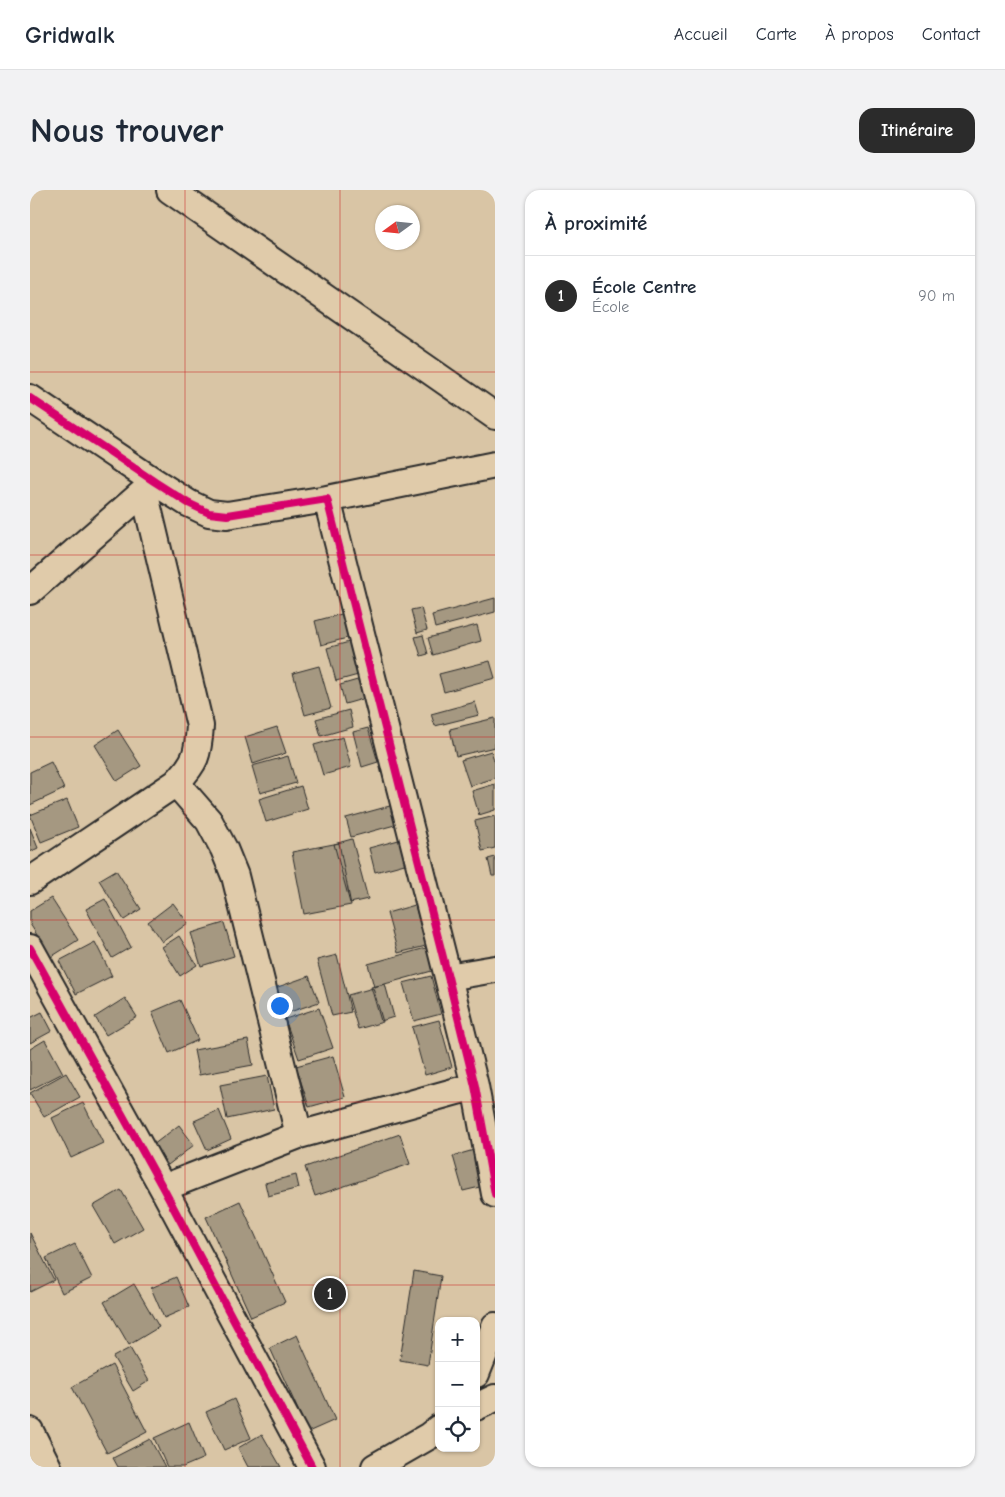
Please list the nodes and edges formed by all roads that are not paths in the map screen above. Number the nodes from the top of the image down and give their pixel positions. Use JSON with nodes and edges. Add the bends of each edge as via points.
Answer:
{"nodes":[{"id":1,"x":170,"y":190,"type":"edge"},
{"id":2,"x":30,"y":398,"type":"edge"},
{"id":3,"x":495,"y":416,"type":"edge"},
{"id":4,"x":495,"y":465,"type":"edge"},
{"id":5,"x":150,"y":486,"type":"junction"},
{"id":6,"x":327,"y":499,"type":"junction"},
{"id":7,"x":30,"y":591,"type":"edge"},
{"id":8,"x":176,"y":783,"type":"junction"},
{"id":9,"x":30,"y":881,"type":"edge"},
{"id":10,"x":30,"y":948,"type":"edge"},
{"id":11,"x":495,"y":968,"type":"edge"},
{"id":12,"x":448,"y":977,"type":"junction"},
{"id":13,"x":475,"y":1086,"type":"junction"},
{"id":14,"x":299,"y":1135,"type":"junction"},
{"id":15,"x":163,"y":1188,"type":"junction"},
{"id":16,"x":495,"y":1194,"type":"edge"},
{"id":17,"x":495,"y":1326,"type":"edge"},
{"id":18,"x":480,"y":1364,"type":"edge"},
{"id":19,"x":495,"y":1398,"type":"edge"},
{"id":20,"x":480,"y":1404,"type":"edge"},
{"id":21,"x":435,"y":1431,"type":"edge"},
{"id":22,"x":312,"y":1467,"type":"edge"},
{"id":23,"x":375,"y":1467,"type":"edge"}],
"edges":[{"from":1,"to":3,"type":"street"},
{"from":2,"to":5,"type":"street"},
{"from":4,"to":6,"type":"street"},
{"from":5,"to":6,"type":"street","via":[[209,513],[227,515]]},
{"from":5,"to":7,"type":"street"},
{"from":5,"to":8,"type":"street","via":[[200,726],[198,750],[191,767]]},
{"from":6,"to":12,"type":"street"},
{"from":8,"to":9,"type":"street"},
{"from":8,"to":14,"type":"street","via":[[209,821],[235,876]]},
{"from":10,"to":15,"type":"street"},
{"from":11,"to":12,"type":"street"},
{"from":12,"to":13,"type":"street"},
{"from":13,"to":14,"type":"street"},
{"from":13,"to":16,"type":"street"},
{"from":14,"to":15,"type":"street"},
{"from":15,"to":22,"type":"street"},
{"from":17,"to":18,"type":"street"},
{"from":19,"to":20,"type":"street"},
{"from":21,"to":23,"type":"street"}]}
